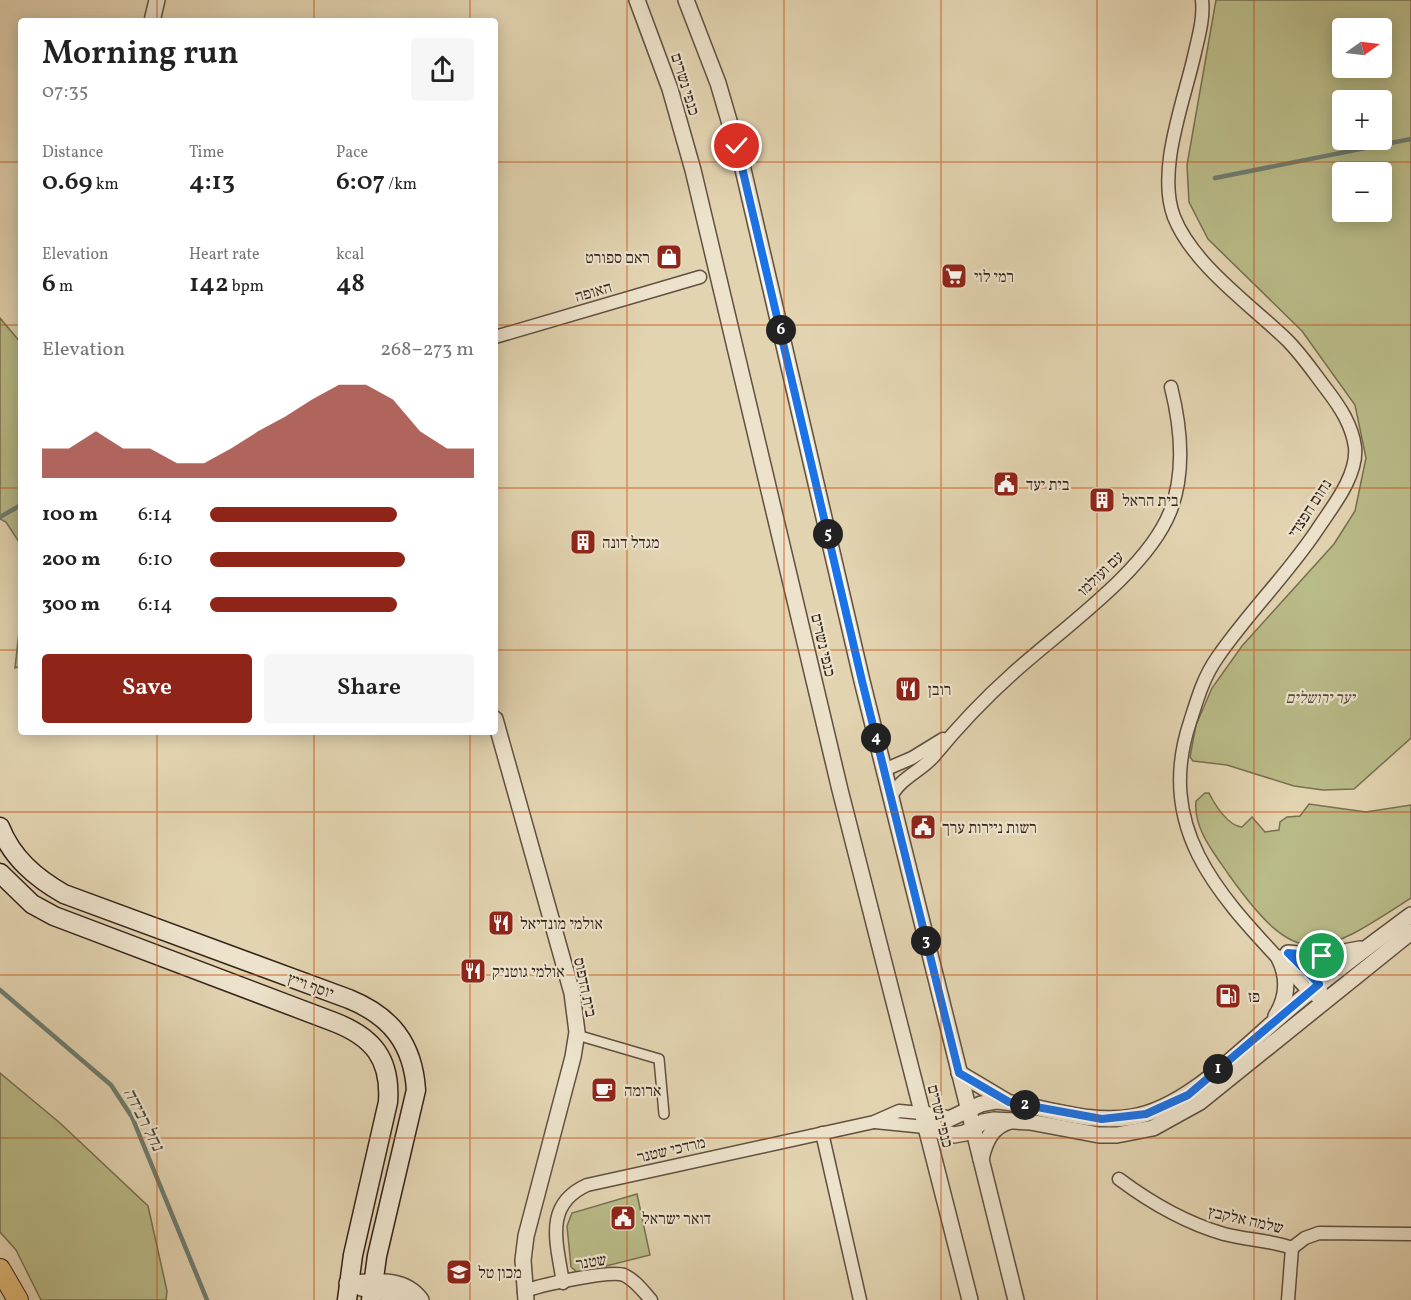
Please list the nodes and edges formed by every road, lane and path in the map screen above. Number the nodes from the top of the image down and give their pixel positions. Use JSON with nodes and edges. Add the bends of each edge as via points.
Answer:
{"nodes":[{"id":1,"x":157,"y":0,"type":"edge"},
{"id":2,"x":637,"y":0,"type":"edge"},
{"id":3,"x":686,"y":0,"type":"edge"},
{"id":4,"x":1202,"y":0,"type":"edge"},
{"id":5,"x":153,"y":18,"type":"edge"},
{"id":6,"x":700,"y":277,"type":"dead end"},
{"id":7,"x":498,"y":336,"type":"edge"},
{"id":8,"x":1171,"y":387,"type":"dead end"},
{"id":9,"x":498,"y":730,"type":"edge"},
{"id":10,"x":949,"y":735,"type":"junction"},
{"id":11,"x":884,"y":770,"type":"junction"},
{"id":12,"x":891,"y":798,"type":"junction"},
{"id":13,"x":0,"y":827,"type":"edge"},
{"id":14,"x":0,"y":873,"type":"edge"},
{"id":15,"x":1411,"y":915,"type":"edge"},
{"id":16,"x":1411,"y":932,"type":"edge"},
{"id":17,"x":1368,"y":947,"type":"junction"},
{"id":18,"x":1284,"y":956,"type":"junction"},
{"id":19,"x":1314,"y":988,"type":"junction"},
{"id":20,"x":1325,"y":1000,"type":"junction"},
{"id":21,"x":1273,"y":1021,"type":"junction"},
{"id":22,"x":577,"y":1035,"type":"junction"},
{"id":23,"x":959,"y":1073,"type":"junction"},
{"id":24,"x":1009,"y":1102,"type":"junction"},
{"id":25,"x":969,"y":1110,"type":"junction"},
{"id":26,"x":664,"y":1114,"type":"dead end"},
{"id":27,"x":923,"y":1120,"type":"junction"},
{"id":28,"x":1012,"y":1120,"type":"junction"},
{"id":29,"x":973,"y":1128,"type":"junction"},
{"id":30,"x":822,"y":1133,"type":"junction"},
{"id":31,"x":981,"y":1159,"type":"junction"},
{"id":32,"x":1119,"y":1179,"type":"dead end"},
{"id":33,"x":1411,"y":1234,"type":"edge"},
{"id":34,"x":1292,"y":1248,"type":"junction"},
{"id":35,"x":0,"y":1269,"type":"edge"},
{"id":36,"x":563,"y":1283,"type":"junction"},
{"id":37,"x":371,"y":1291,"type":"edge"},
{"id":38,"x":347,"y":1292,"type":"edge"},
{"id":39,"x":525,"y":1296,"type":"edge"},
{"id":40,"x":18,"y":1300,"type":"edge"},
{"id":41,"x":419,"y":1300,"type":"edge"},
{"id":42,"x":651,"y":1300,"type":"edge"},
{"id":43,"x":860,"y":1300,"type":"edge"},
{"id":44,"x":970,"y":1300,"type":"edge"},
{"id":45,"x":1016,"y":1300,"type":"edge"},
{"id":46,"x":1288,"y":1300,"type":"edge"}],
"edges":[{"from":1,"to":5,"type":"street"},
{"from":2,"to":27,"type":"street","name":"כנפי נשרים","via":[[670,89],[693,170],[840,790]]},
{"from":3,"to":11,"type":"street","name":"כנפי נשרים","via":[[718,83],[742,165]]},
{"from":4,"to":18,"type":"street","name":"נחום חפצדי","via":[[1200,31],[1170,160],[1169,200],[1174,218],[1205,263],[1313,371],[1349,424],[1355,448],[1342,491],[1311,538],[1216,658],[1203,683],[1179,764],[1181,806],[1192,843],[1215,884],[1261,937]]},
{"from":6,"to":7,"type":"street","name":"האופה"},
{"from":8,"to":10,"type":"street","name":"עם ועולמו","via":[[1178,415],[1180,460],[1173,503],[1153,540],[1130,569]]},
{"from":9,"to":22,"type":"street","name":"בית הדפוס","via":[[572,993]]},
{"from":10,"to":11,"type":"street","name":"עם ועולמו"},
{"from":10,"to":12,"type":"street","name":"עם ועולמו"},
{"from":11,"to":12,"type":"street","name":"כנפי נשרים"},
{"from":12,"to":23,"type":"street","name":"כנפי נשרים"},
{"from":13,"to":37,"type":"main road","name":"יוסף וייץ","via":[[29,870],[64,894],[349,999],[379,1014],[401,1036],[412,1063],[416,1090]]},
{"from":14,"to":38,"type":"main road","name":"יוסף וייץ","via":[[32,904],[54,916],[334,1022],[366,1038],[384,1064],[389,1089]]},
{"from":15,"to":17,"type":"street"},
{"from":16,"to":20,"type":"street"},
{"from":17,"to":18,"type":"street","via":[[1322,956]]},
{"from":17,"to":19,"type":"street"},
{"from":18,"to":19,"type":"street","name":"נחום חפצדי"},
{"from":18,"to":21,"type":"street","via":[[1287,988]]},
{"from":19,"to":20,"type":"street","name":"נחום חפצדי"},
{"from":19,"to":21,"type":"street"},
{"from":20,"to":28,"type":"street","via":[[1200,1102],[1153,1128],[1099,1135]]},
{"from":21,"to":24,"type":"street","via":[[1188,1095],[1159,1110],[1102,1119]]},
{"from":22,"to":26,"type":"street","via":[[659,1059]]},
{"from":22,"to":39,"type":"street","name":"בית הדפוס","via":[[526,1236]]},
{"from":23,"to":24,"type":"street"},
{"from":23,"to":25,"type":"street","name":"כנפי נשרים"},
{"from":24,"to":25,"type":"street","via":[[986,1102]]},
{"from":25,"to":27,"type":"street","via":[[947,1119]]},
{"from":25,"to":29,"type":"street","name":"כנפי נשרים"},
{"from":27,"to":29,"type":"street","via":[[954,1135]]},
{"from":27,"to":30,"type":"street","name":"מרדכי שטנר","via":[[874,1122]]},
{"from":27,"to":44,"type":"street","name":"כנפי נשרים"},
{"from":28,"to":29,"type":"street","via":[[987,1121]]},
{"from":28,"to":31,"type":"street","via":[[991,1133]]},
{"from":29,"to":31,"type":"street","name":"כנפי נשרים"},
{"from":30,"to":36,"type":"street","name":"מרדכי שטנר","via":[[574,1191],[565,1198],[556,1225]]},
{"from":30,"to":43,"type":"street"},
{"from":31,"to":45,"type":"street","name":"כנפי נשרים"},
{"from":32,"to":34,"type":"street","name":"שלמה אלקבץ","via":[[1188,1222],[1226,1235]]},
{"from":33,"to":34,"type":"street","name":"שלמה אלקבץ","via":[[1319,1233]]},
{"from":34,"to":46,"type":"street"},
{"from":35,"to":40,"type":"main road"},
{"from":36,"to":39,"type":"street","via":[[542,1284]]},
{"from":36,"to":42,"type":"street","name":"שטנר","via":[[622,1274]]},
{"from":37,"to":38,"type":"street","name":"יוסף וייץ"},
{"from":37,"to":41,"type":"street","name":"יוסף וייץ","via":[[404,1285]]}]}
